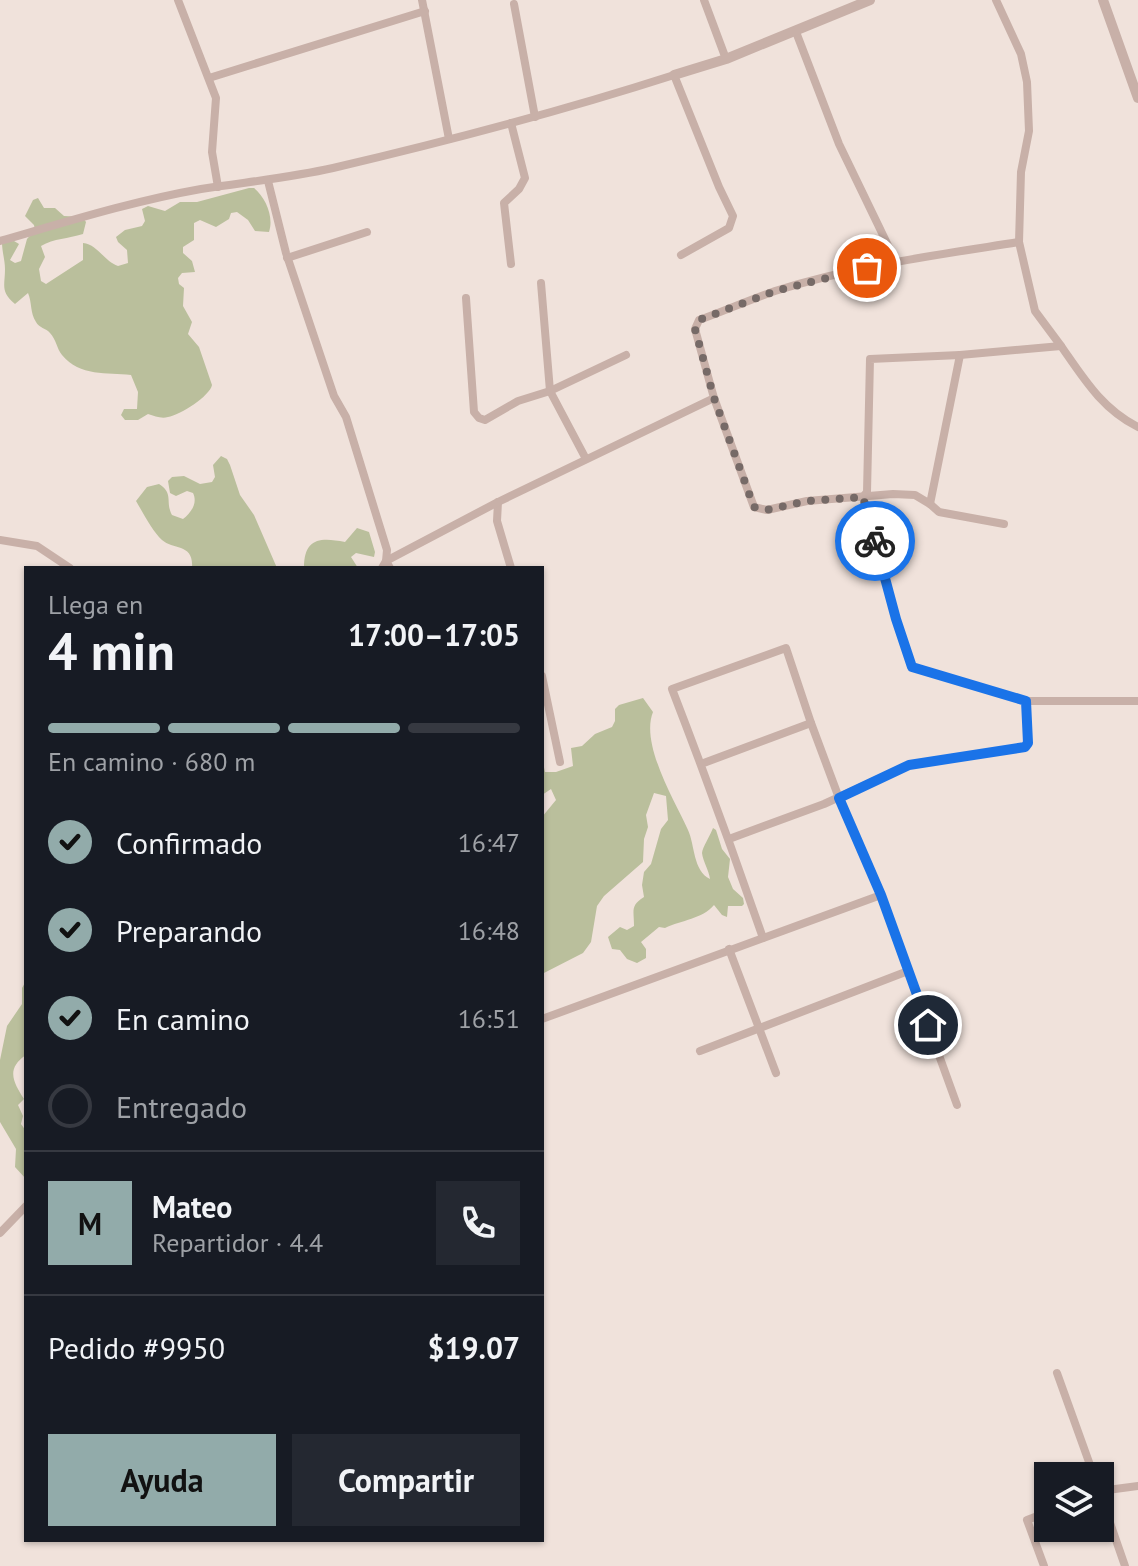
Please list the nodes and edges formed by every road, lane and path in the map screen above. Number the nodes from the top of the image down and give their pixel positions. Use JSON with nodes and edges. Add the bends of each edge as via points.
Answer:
{"nodes":[{"id":1,"x":180,"y":0,"type":"edge"},
{"id":2,"x":422,"y":0,"type":"edge"},
{"id":3,"x":704,"y":0,"type":"edge"},
{"id":4,"x":870,"y":0,"type":"edge"},
{"id":5,"x":996,"y":0,"type":"edge"},
{"id":6,"x":1103,"y":0,"type":"edge"},
{"id":7,"x":514,"y":4,"type":"dead end"},
{"id":8,"x":425,"y":11,"type":"junction"},
{"id":9,"x":796,"y":32,"type":"junction"},
{"id":10,"x":726,"y":59,"type":"junction"},
{"id":11,"x":674,"y":75,"type":"junction"},
{"id":12,"x":209,"y":78,"type":"junction"},
{"id":13,"x":1138,"y":98,"type":"edge"},
{"id":14,"x":535,"y":117,"type":"junction"},
{"id":15,"x":511,"y":123,"type":"junction"},
{"id":16,"x":449,"y":139,"type":"junction"},
{"id":17,"x":268,"y":181,"type":"junction"},
{"id":18,"x":218,"y":187,"type":"junction"},
{"id":19,"x":367,"y":232,"type":"dead end"},
{"id":20,"x":0,"y":241,"type":"edge"},
{"id":21,"x":1019,"y":242,"type":"junction"},
{"id":22,"x":681,"y":255,"type":"dead end"},
{"id":23,"x":287,"y":258,"type":"junction"},
{"id":24,"x":896,"y":262,"type":"junction"},
{"id":25,"x":511,"y":264,"type":"dead end"},
{"id":26,"x":541,"y":283,"type":"dead end"},
{"id":27,"x":466,"y":298,"type":"dead end"},
{"id":28,"x":1061,"y":346,"type":"junction"},
{"id":29,"x":626,"y":355,"type":"dead end"},
{"id":30,"x":960,"y":355,"type":"junction"},
{"id":31,"x":550,"y":391,"type":"junction"},
{"id":32,"x":714,"y":398,"type":"junction"},
{"id":33,"x":1138,"y":427,"type":"edge"},
{"id":34,"x":586,"y":459,"type":"junction"},
{"id":35,"x":934,"y":485,"type":"junction"},
{"id":36,"x":915,"y":495,"type":"junction"},
{"id":37,"x":863,"y":497,"type":"junction"},
{"id":38,"x":498,"y":502,"type":"junction"},
{"id":39,"x":930,"y":504,"type":"junction"},
{"id":40,"x":1004,"y":524,"type":"dead end"},
{"id":41,"x":0,"y":540,"type":"edge"},
{"id":42,"x":67,"y":566,"type":"edge"},
{"id":43,"x":386,"y":566,"type":"edge"},
{"id":44,"x":510,"y":566,"type":"edge"},
{"id":45,"x":544,"y":686,"type":"edge"},
{"id":46,"x":1026,"y":701,"type":"junction"},
{"id":47,"x":1138,"y":701,"type":"edge"},
{"id":48,"x":811,"y":723,"type":"junction"},
{"id":49,"x":560,"y":762,"type":"dead end"},
{"id":50,"x":701,"y":764,"type":"junction"},
{"id":51,"x":839,"y":798,"type":"junction"},
{"id":52,"x":729,"y":839,"type":"junction"},
{"id":53,"x":881,"y":895,"type":"junction"},
{"id":54,"x":763,"y":938,"type":"junction"},
{"id":55,"x":729,"y":949,"type":"junction"},
{"id":56,"x":908,"y":971,"type":"junction"},
{"id":57,"x":544,"y":1018,"type":"edge"},
{"id":58,"x":758,"y":1027,"type":"junction"},
{"id":59,"x":700,"y":1051,"type":"dead end"},
{"id":60,"x":776,"y":1073,"type":"dead end"},
{"id":61,"x":957,"y":1105,"type":"dead end"},
{"id":62,"x":24,"y":1208,"type":"edge"},
{"id":63,"x":0,"y":1233,"type":"edge"},
{"id":64,"x":1057,"y":1373,"type":"dead end"},
{"id":65,"x":1089,"y":1462,"type":"edge"},
{"id":66,"x":1138,"y":1486,"type":"edge"},
{"id":67,"x":1114,"y":1490,"type":"edge"},
{"id":68,"x":1034,"y":1517,"type":"edge"},
{"id":69,"x":1114,"y":1533,"type":"edge"},
{"id":70,"x":1034,"y":1539,"type":"edge"},
{"id":71,"x":1035,"y":1542,"type":"edge"},
{"id":72,"x":1044,"y":1566,"type":"edge"},
{"id":73,"x":1125,"y":1566,"type":"edge"}],
"edges":[{"from":1,"to":12,"type":"street"},
{"from":2,"to":8,"type":"street"},
{"from":3,"to":10,"type":"street"},
{"from":4,"to":9,"type":"street"},
{"from":5,"to":21,"type":"street","via":[[1021,54],[1027,82],[1029,131],[1021,172]]},
{"from":6,"to":13,"type":"street"},
{"from":7,"to":14,"type":"street"},
{"from":8,"to":12,"type":"street"},
{"from":8,"to":16,"type":"street"},
{"from":9,"to":10,"type":"street"},
{"from":9,"to":24,"type":"street","via":[[839,144]]},
{"from":10,"to":11,"type":"street"},
{"from":11,"to":14,"type":"street"},
{"from":11,"to":22,"type":"street","via":[[733,216],[729,228]]},
{"from":12,"to":18,"type":"street","via":[[216,98],[212,152]]},
{"from":14,"to":15,"type":"street"},
{"from":15,"to":16,"type":"street"},
{"from":15,"to":25,"type":"street","via":[[525,178],[504,203]]},
{"from":16,"to":17,"type":"street"},
{"from":17,"to":18,"type":"street"},
{"from":17,"to":23,"type":"street"},
{"from":18,"to":20,"type":"street"},
{"from":19,"to":23,"type":"street"},
{"from":21,"to":24,"type":"street"},
{"from":21,"to":28,"type":"street","via":[[1035,311]]},
{"from":23,"to":43,"type":"street","via":[[346,417],[387,550]]},
{"from":24,"to":32,"type":"street","via":[[775,291],[699,320],[695,329]]},
{"from":26,"to":31,"type":"street"},
{"from":27,"to":31,"type":"street","via":[[475,416],[485,420]]},
{"from":28,"to":30,"type":"street"},
{"from":28,"to":33,"type":"street","via":[[1089,387],[1117,416]]},
{"from":29,"to":31,"type":"street"},
{"from":30,"to":35,"type":"street"},
{"from":30,"to":37,"type":"street","via":[[870,359]]},
{"from":31,"to":34,"type":"street"},
{"from":32,"to":34,"type":"street"},
{"from":32,"to":37,"type":"street","via":[[754,507],[767,510]]},
{"from":34,"to":38,"type":"street"},
{"from":35,"to":36,"type":"street"},
{"from":35,"to":39,"type":"street"},
{"from":36,"to":37,"type":"street"},
{"from":36,"to":39,"type":"street"},
{"from":37,"to":46,"type":"street","via":[[912,667]]},
{"from":38,"to":43,"type":"street"},
{"from":38,"to":44,"type":"street","via":[[497,521]]},
{"from":39,"to":40,"type":"street","via":[[939,512]]},
{"from":41,"to":42,"type":"street","via":[[37,546]]},
{"from":45,"to":49,"type":"street"},
{"from":46,"to":47,"type":"street"},
{"from":46,"to":51,"type":"street","via":[[1025,747],[909,765]]},
{"from":48,"to":50,"type":"street"},
{"from":48,"to":50,"type":"street","via":[[786,648],[672,689]]},
{"from":48,"to":51,"type":"street"},
{"from":50,"to":52,"type":"street"},
{"from":51,"to":52,"type":"street"},
{"from":51,"to":53,"type":"street"},
{"from":52,"to":54,"type":"street"},
{"from":53,"to":54,"type":"street"},
{"from":53,"to":56,"type":"street"},
{"from":54,"to":55,"type":"street"},
{"from":55,"to":57,"type":"street"},
{"from":55,"to":58,"type":"street"},
{"from":56,"to":58,"type":"street"},
{"from":56,"to":61,"type":"street"},
{"from":58,"to":59,"type":"street"},
{"from":58,"to":60,"type":"street"},
{"from":62,"to":63,"type":"street"},
{"from":64,"to":65,"type":"street"},
{"from":66,"to":67,"type":"street"},
{"from":68,"to":70,"type":"street","via":[[1027,1520]]},
{"from":69,"to":73,"type":"street"},
{"from":71,"to":72,"type":"street"}]}
